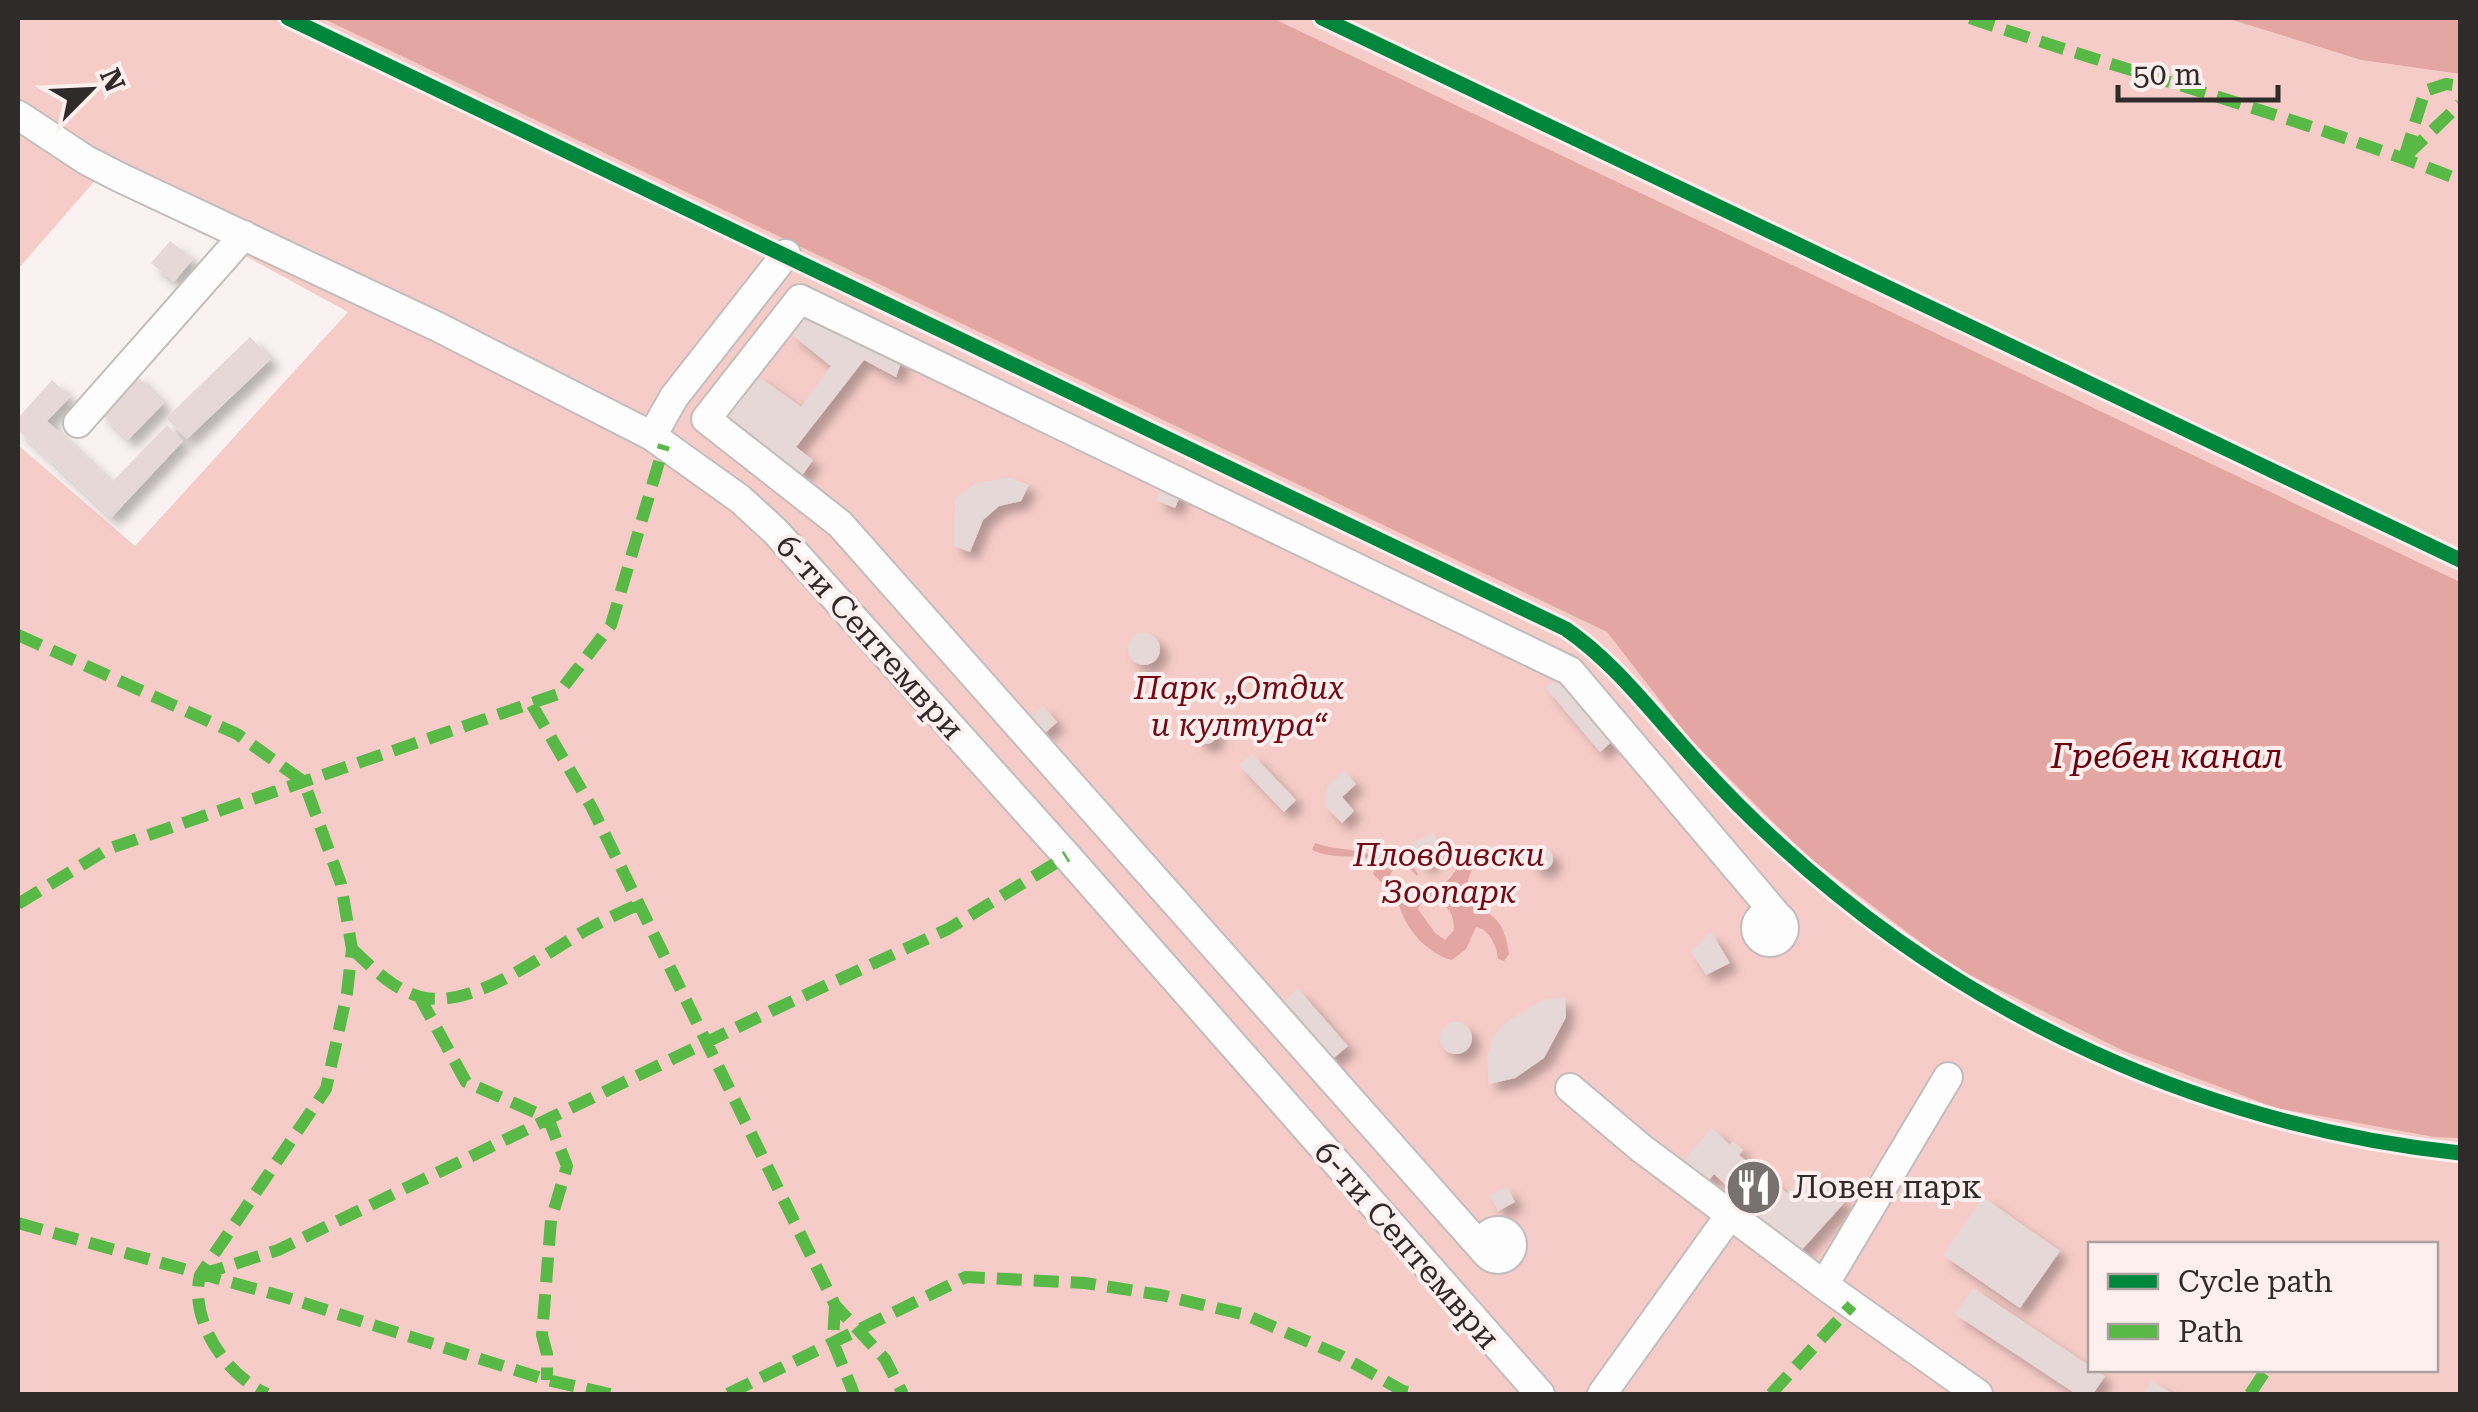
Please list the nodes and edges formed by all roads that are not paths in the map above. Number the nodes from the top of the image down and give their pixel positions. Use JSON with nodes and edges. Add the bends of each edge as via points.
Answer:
{"nodes":[{"id":1,"x":18,"y":115,"type":"edge"},
{"id":2,"x":244,"y":235,"type":"junction"},
{"id":3,"x":786,"y":254,"type":"dead end"},
{"id":4,"x":766,"y":280,"type":"junction"},
{"id":5,"x":800,"y":299,"type":"junction"},
{"id":6,"x":78,"y":423,"type":"dead end"},
{"id":7,"x":652,"y":436,"type":"junction"},
{"id":8,"x":1780,"y":919,"type":"dead end"},
{"id":9,"x":1948,"y":1078,"type":"dead end"},
{"id":10,"x":1570,"y":1088,"type":"dead end"},
{"id":11,"x":1730,"y":1215,"type":"junction"},
{"id":12,"x":1487,"y":1254,"type":"dead end"},
{"id":13,"x":1824,"y":1285,"type":"junction"},
{"id":14,"x":1540,"y":1394,"type":"edge"},
{"id":15,"x":1602,"y":1394,"type":"edge"},
{"id":16,"x":1978,"y":1394,"type":"edge"}],
"edges":[{"from":1,"to":2,"type":"street","name":"6-ти Септември","via":[[86,160]]},
{"from":2,"to":6,"type":"street"},
{"from":2,"to":7,"type":"street","name":"6-ти Септември"},
{"from":3,"to":4,"type":"street"},
{"from":4,"to":5,"type":"street"},
{"from":4,"to":7,"type":"street","via":[[674,397]]},
{"from":5,"to":8,"type":"street","via":[[1570,670]]},
{"from":5,"to":12,"type":"street","via":[[706,418],[840,524]]},
{"from":7,"to":14,"type":"street","name":"6-ти Септември","via":[[740,498],[774,531]]},
{"from":9,"to":13,"type":"street"},
{"from":10,"to":11,"type":"street"},
{"from":11,"to":13,"type":"street"},
{"from":11,"to":15,"type":"street"},
{"from":13,"to":16,"type":"street"}]}
